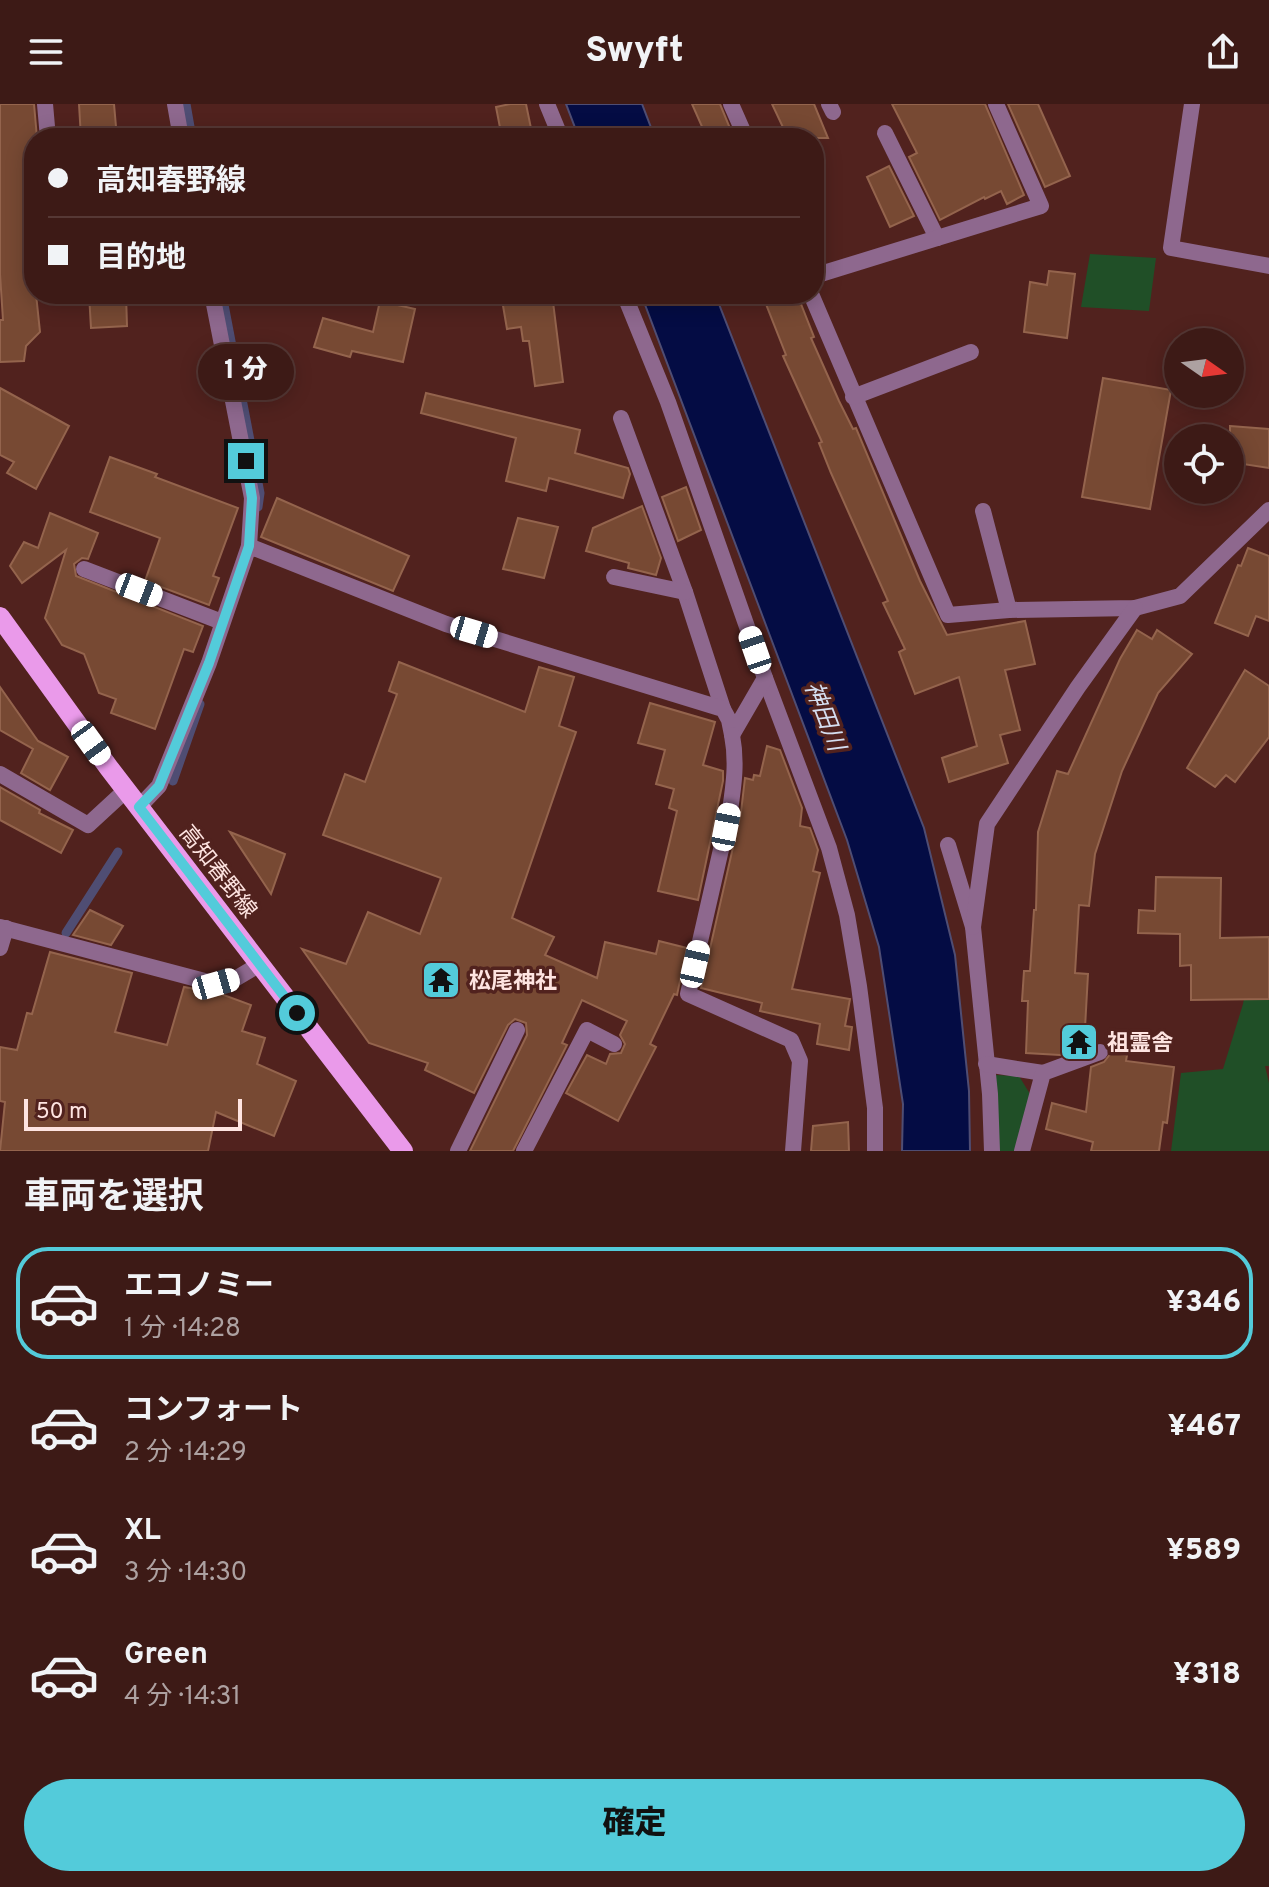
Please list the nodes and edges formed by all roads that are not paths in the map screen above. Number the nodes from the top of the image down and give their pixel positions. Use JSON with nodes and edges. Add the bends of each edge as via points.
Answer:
{"nodes":[{"id":1,"x":45,"y":104,"type":"edge"},
{"id":2,"x":175,"y":104,"type":"edge"},
{"id":3,"x":547,"y":104,"type":"edge"},
{"id":4,"x":731,"y":104,"type":"edge"},
{"id":5,"x":996,"y":104,"type":"edge"},
{"id":6,"x":1192,"y":104,"type":"edge"},
{"id":7,"x":47,"y":128,"type":"edge"},
{"id":8,"x":179,"y":128,"type":"edge"},
{"id":9,"x":557,"y":128,"type":"edge"},
{"id":10,"x":742,"y":128,"type":"edge"},
{"id":11,"x":885,"y":133,"type":"dead end"},
{"id":12,"x":937,"y":238,"type":"junction"},
{"id":13,"x":1269,"y":266,"type":"edge"},
{"id":14,"x":824,"y":273,"type":"edge"},
{"id":15,"x":214,"y":304,"type":"edge"},
{"id":16,"x":628,"y":304,"type":"edge"},
{"id":17,"x":815,"y":304,"type":"edge"},
{"id":18,"x":971,"y":352,"type":"dead end"},
{"id":19,"x":853,"y":397,"type":"junction"},
{"id":20,"x":621,"y":418,"type":"dead end"},
{"id":21,"x":1269,"y":510,"type":"edge"},
{"id":22,"x":983,"y":511,"type":"dead end"},
{"id":23,"x":253,"y":548,"type":"junction"},
{"id":24,"x":84,"y":569,"type":"dead end"},
{"id":25,"x":614,"y":577,"type":"dead end"},
{"id":26,"x":685,"y":592,"type":"junction"},
{"id":27,"x":1135,"y":608,"type":"junction"},
{"id":28,"x":1009,"y":610,"type":"junction"},
{"id":29,"x":0,"y":617,"type":"edge"},
{"id":30,"x":222,"y":622,"type":"junction"},
{"id":31,"x":765,"y":678,"type":"junction"},
{"id":32,"x":723,"y":709,"type":"junction"},
{"id":33,"x":732,"y":735,"type":"junction"},
{"id":34,"x":0,"y":774,"type":"edge"},
{"id":35,"x":133,"y":799,"type":"junction"},
{"id":36,"x":948,"y":845,"type":"dead end"},
{"id":37,"x":973,"y":927,"type":"junction"},
{"id":38,"x":3,"y":928,"type":"edge"},
{"id":39,"x":0,"y":948,"type":"edge"},
{"id":40,"x":260,"y":964,"type":"junction"},
{"id":41,"x":517,"y":1030,"type":"dead end"},
{"id":42,"x":614,"y":1044,"type":"dead end"},
{"id":43,"x":1100,"y":1052,"type":"dead end"},
{"id":44,"x":986,"y":1064,"type":"junction"},
{"id":45,"x":1043,"y":1073,"type":"junction"},
{"id":46,"x":403,"y":1151,"type":"edge"},
{"id":47,"x":458,"y":1151,"type":"edge"},
{"id":48,"x":524,"y":1151,"type":"edge"},
{"id":49,"x":793,"y":1151,"type":"edge"},
{"id":50,"x":875,"y":1151,"type":"edge"},
{"id":51,"x":992,"y":1151,"type":"edge"},
{"id":52,"x":1022,"y":1151,"type":"edge"}],
"edges":[{"from":1,"to":7,"type":"street"},
{"from":2,"to":8,"type":"street"},
{"from":3,"to":9,"type":"street"},
{"from":4,"to":10,"type":"street"},
{"from":5,"to":12,"type":"street","via":[[1041,206]]},
{"from":6,"to":13,"type":"street","via":[[1171,248]]},
{"from":11,"to":12,"type":"street"},
{"from":12,"to":14,"type":"street"},
{"from":15,"to":23,"type":"street","via":[[252,498]]},
{"from":16,"to":31,"type":"street"},
{"from":17,"to":19,"type":"street"},
{"from":18,"to":19,"type":"street"},
{"from":19,"to":28,"type":"street","via":[[948,615]]},
{"from":20,"to":26,"type":"street"},
{"from":21,"to":27,"type":"street","via":[[1180,596]]},
{"from":22,"to":28,"type":"street"},
{"from":23,"to":30,"type":"street"},
{"from":23,"to":32,"type":"street","via":[[446,624]]},
{"from":24,"to":30,"type":"street"},
{"from":25,"to":26,"type":"street"},
{"from":26,"to":32,"type":"street"},
{"from":27,"to":28,"type":"street"},
{"from":27,"to":37,"type":"street","via":[[987,824]]},
{"from":29,"to":35,"type":"main road","name":"高知春野線"},
{"from":30,"to":35,"type":"street","via":[[159,786]]},
{"from":31,"to":33,"type":"street"},
{"from":31,"to":50,"type":"street","via":[[829,848],[847,915],[875,1108]]},
{"from":32,"to":33,"type":"street"},
{"from":33,"to":49,"type":"street","via":[[735,779],[730,810],[688,994],[791,1040],[800,1061]]},
{"from":34,"to":35,"type":"street","via":[[88,825]]},
{"from":35,"to":40,"type":"main road","name":"高知春野線"},
{"from":36,"to":37,"type":"street"},
{"from":37,"to":44,"type":"street"},
{"from":38,"to":39,"type":"street"},
{"from":38,"to":40,"type":"street","via":[[216,984]]},
{"from":40,"to":46,"type":"main road","name":"高知春野線"},
{"from":41,"to":47,"type":"street"},
{"from":42,"to":48,"type":"street","via":[[587,1030]]},
{"from":43,"to":45,"type":"street"},
{"from":44,"to":45,"type":"street"},
{"from":44,"to":51,"type":"street"},
{"from":45,"to":52,"type":"street"}]}
